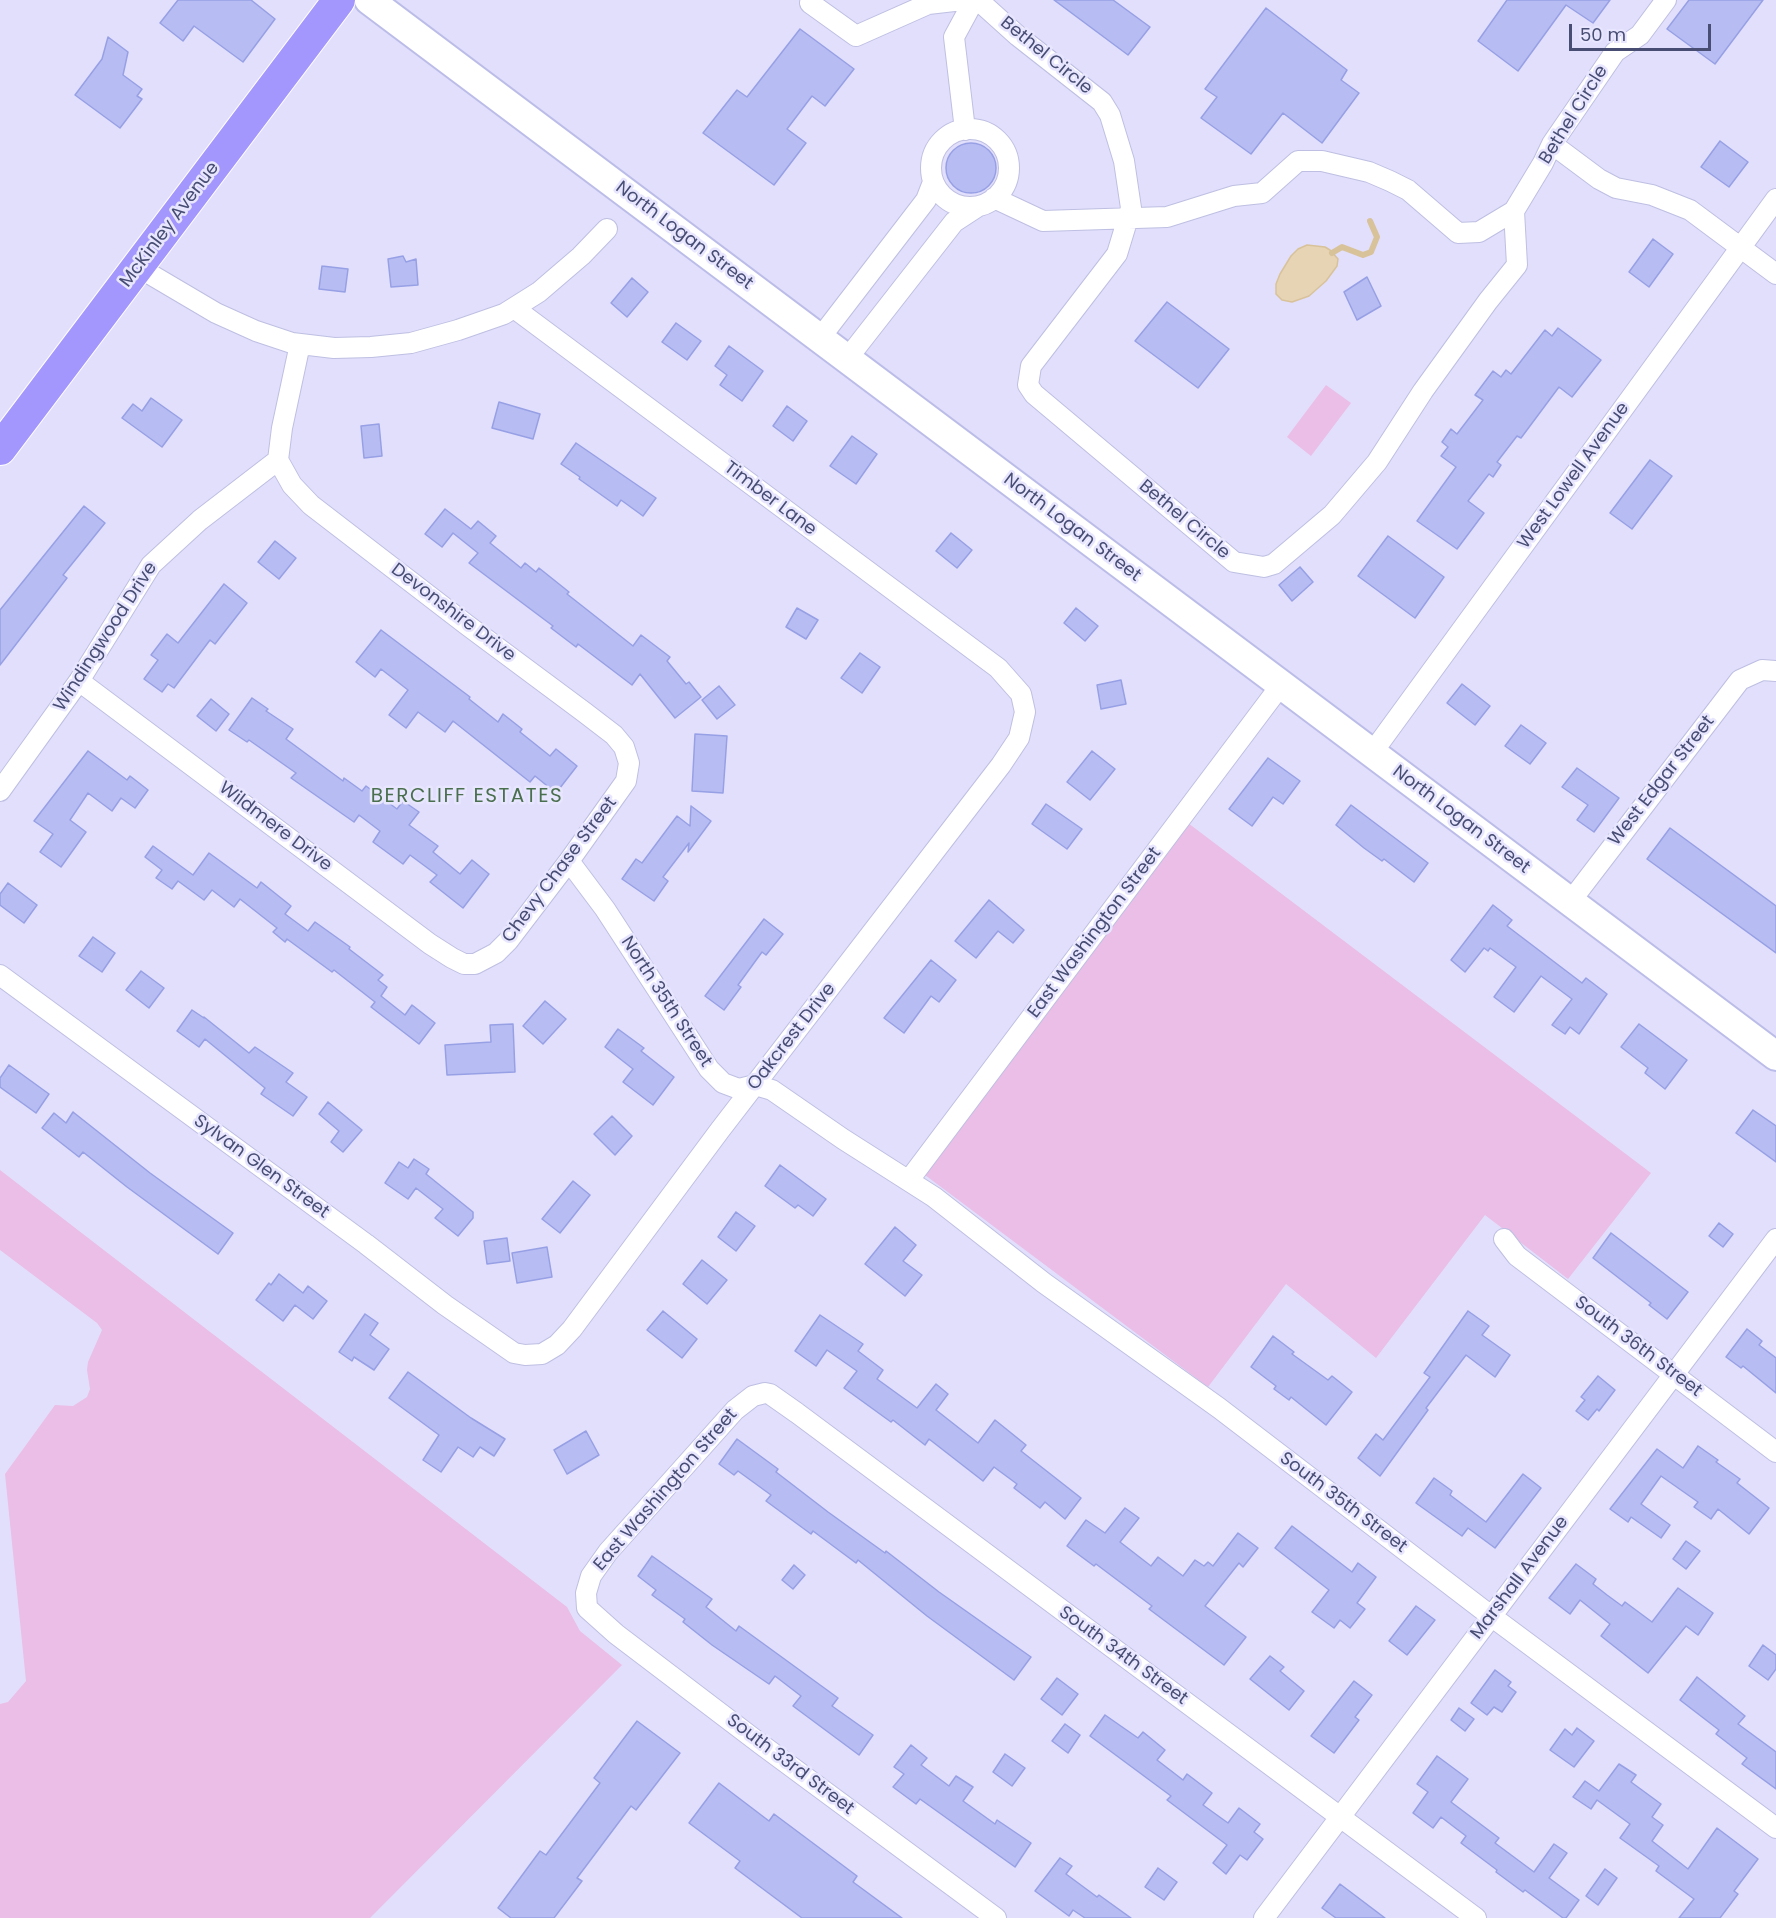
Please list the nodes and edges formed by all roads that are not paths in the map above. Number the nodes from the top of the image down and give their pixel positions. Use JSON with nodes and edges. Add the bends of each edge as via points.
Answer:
{"nodes":[{"id":1,"x":339,"y":0,"type":"edge"},
{"id":2,"x":369,"y":0,"type":"edge"},
{"id":3,"x":963,"y":0,"type":"edge"},
{"id":4,"x":976,"y":0,"type":"edge"},
{"id":5,"x":1666,"y":0,"type":"edge"},
{"id":6,"x":810,"y":3,"type":"dead end"},
{"id":7,"x":942,"y":4,"type":"junction"},
{"id":8,"x":954,"y":37,"type":"junction"},
{"id":9,"x":965,"y":129,"type":"junction"},
{"id":10,"x":1551,"y":144,"type":"junction"},
{"id":11,"x":933,"y":182,"type":"junction"},
{"id":12,"x":1776,"y":199,"type":"edge"},
{"id":13,"x":986,"y":202,"type":"junction"},
{"id":14,"x":1514,"y":211,"type":"junction"},
{"id":15,"x":1127,"y":219,"type":"junction"},
{"id":16,"x":607,"y":229,"type":"dead end"},
{"id":17,"x":1741,"y":248,"type":"junction"},
{"id":18,"x":138,"y":267,"type":"junction"},
{"id":19,"x":1776,"y":274,"type":"edge"},
{"id":20,"x":514,"y":308,"type":"junction"},
{"id":21,"x":820,"y":338,"type":"junction"},
{"id":22,"x":300,"y":344,"type":"junction"},
{"id":23,"x":848,"y":359,"type":"junction"},
{"id":24,"x":0,"y":449,"type":"edge"},
{"id":25,"x":279,"y":460,"type":"junction"},
{"id":26,"x":1769,"y":671,"type":"edge"},
{"id":27,"x":79,"y":681,"type":"junction"},
{"id":28,"x":1281,"y":685,"type":"junction"},
{"id":29,"x":1021,"y":694,"type":"joint"},
{"id":30,"x":1372,"y":753,"type":"junction"},
{"id":31,"x":629,"y":763,"type":"joint"},
{"id":32,"x":0,"y":791,"type":"edge"},
{"id":33,"x":569,"y":861,"type":"junction"},
{"id":34,"x":1570,"y":902,"type":"junction"},
{"id":35,"x":475,"y":964,"type":"joint"},
{"id":36,"x":0,"y":975,"type":"edge"},
{"id":37,"x":1776,"y":1056,"type":"edge"},
{"id":38,"x":755,"y":1085,"type":"junction"},
{"id":39,"x":909,"y":1180,"type":"junction"},
{"id":40,"x":1504,"y":1239,"type":"dead end"},
{"id":41,"x":1776,"y":1239,"type":"edge"},
{"id":42,"x":525,"y":1355,"type":"joint"},
{"id":43,"x":1673,"y":1374,"type":"junction"},
{"id":44,"x":770,"y":1394,"type":"joint"},
{"id":45,"x":1776,"y":1452,"type":"edge"},
{"id":46,"x":587,"y":1608,"type":"joint"},
{"id":47,"x":1491,"y":1616,"type":"junction"},
{"id":48,"x":1339,"y":1816,"type":"junction"},
{"id":49,"x":1776,"y":1828,"type":"edge"},
{"id":50,"x":996,"y":1918,"type":"edge"},
{"id":51,"x":1264,"y":1918,"type":"edge"},
{"id":52,"x":1476,"y":1918,"type":"edge"}],
"edges":[{"from":1,"to":18,"type":"main road","name":"McKinley Avenue"},
{"from":2,"to":21,"type":"street","name":"North Logan Street"},
{"from":3,"to":7,"type":"street"},
{"from":4,"to":8,"type":"street","name":"Bethel Circle"},
{"from":4,"to":15,"type":"street","name":"Bethel Circle","via":[[1102,102],[1124,161],[1131,208]]},
{"from":5,"to":10,"type":"street","name":"Bethel Circle","via":[[1640,35],[1615,52]]},
{"from":6,"to":7,"type":"street","via":[[856,36],[928,4]]},
{"from":7,"to":8,"type":"street"},
{"from":8,"to":9,"type":"street"},
{"from":9,"to":11,"type":"street","via":[[944,139],[936,148],[931,170]]},
{"from":9,"to":13,"type":"street","via":[[994,137],[1007,156],[1009,168],[1002,190]]},
{"from":10,"to":14,"type":"street","name":"Bethel Circle"},
{"from":10,"to":17,"type":"street","via":[[1616,188],[1652,195],[1689,209]]},
{"from":11,"to":13,"type":"street","name":"Bethel Circle","via":[[941,195],[954,204]]},
{"from":11,"to":21,"type":"street","via":[[926,200]]},
{"from":12,"to":17,"type":"street","name":"West Lowell Avenue"},
{"from":13,"to":15,"type":"street","name":"Bethel Circle","via":[[1043,221]]},
{"from":13,"to":23,"type":"street","via":[[954,222]]},
{"from":14,"to":15,"type":"street","name":"Bethel Circle","via":[[1479,232],[1458,233],[1408,190],[1390,181],[1322,161],[1298,161],[1262,193],[1233,196],[1167,217]]},
{"from":14,"to":15,"type":"street","name":"Bethel Circle","via":[[1517,265],[1423,391],[1377,462],[1332,515],[1287,555],[1264,567],[1234,562],[1222,554],[1028,385],[1031,366],[1117,254]]},
{"from":16,"to":20,"type":"street","via":[[539,292]]},
{"from":17,"to":19,"type":"street"},
{"from":17,"to":30,"type":"street","name":"West Lowell Avenue"},
{"from":18,"to":22,"type":"street","via":[[216,314]]},
{"from":18,"to":24,"type":"main road","name":"McKinley Avenue"},
{"from":20,"to":22,"type":"street","via":[[411,343],[334,348]]},
{"from":20,"to":29,"type":"street","name":"Timber Lane","via":[[960,639],[998,668]]},
{"from":21,"to":23,"type":"street","name":"North Logan Street"},
{"from":22,"to":25,"type":"street"},
{"from":23,"to":28,"type":"street","name":"North Logan Street"},
{"from":25,"to":27,"type":"street","name":"Windingwood Drive","via":[[200,520],[151,565]]},
{"from":25,"to":31,"type":"street","name":"Devonshire Drive","via":[[292,485],[311,505],[614,735],[624,747]]},
{"from":26,"to":34,"type":"street","name":"West Edgar Street","via":[[1740,680]]},
{"from":27,"to":32,"type":"street","name":"Windingwood Drive"},
{"from":27,"to":35,"type":"street","name":"Wildmere Drive","via":[[430,944],[464,964]]},
{"from":28,"to":30,"type":"street","name":"North Logan Street"},
{"from":28,"to":39,"type":"street","name":"East Washington Street"},
{"from":29,"to":38,"type":"street","name":"Oakcrest Drive","via":[[1025,712],[1020,738]]},
{"from":30,"to":34,"type":"street","name":"North Logan Street"},
{"from":31,"to":33,"type":"street","name":"Chevy Chase Street","via":[[626,781]]},
{"from":33,"to":35,"type":"street","name":"Chevy Chase Street","via":[[508,941]]},
{"from":33,"to":38,"type":"street","name":"North 35th Street","via":[[605,909],[709,1070],[723,1083],[739,1089]]},
{"from":34,"to":37,"type":"street","name":"North Logan Street"},
{"from":36,"to":42,"type":"street","name":"Sylvan Glen Street","via":[[445,1305],[514,1353]]},
{"from":38,"to":39,"type":"street","name":"North 35th Street","via":[[772,1090]]},
{"from":38,"to":42,"type":"street","name":"Oakcrest Drive","via":[[572,1329],[543,1354]]},
{"from":39,"to":47,"type":"street","name":"South 35th Street","via":[[1228,1415]]},
{"from":40,"to":43,"type":"street","name":"South 36th Street","via":[[1517,1256]]},
{"from":41,"to":43,"type":"street","name":"Marshall Avenue"},
{"from":43,"to":45,"type":"street","name":"South 36th Street"},
{"from":43,"to":47,"type":"street","name":"Marshall Avenue"},
{"from":44,"to":46,"type":"street","name":"East Washington Street","via":[[753,1396],[735,1410],[608,1552],[591,1576]]},
{"from":44,"to":48,"type":"street","name":"South 34th Street"},
{"from":46,"to":50,"type":"street","name":"South 33rd Street","via":[[753,1738]]},
{"from":47,"to":48,"type":"street","name":"Marshall Avenue"},
{"from":47,"to":49,"type":"street","name":"South 35th Street"},
{"from":48,"to":51,"type":"street","name":"Marshall Avenue"},
{"from":48,"to":52,"type":"street","name":"South 34th Street"}]}
